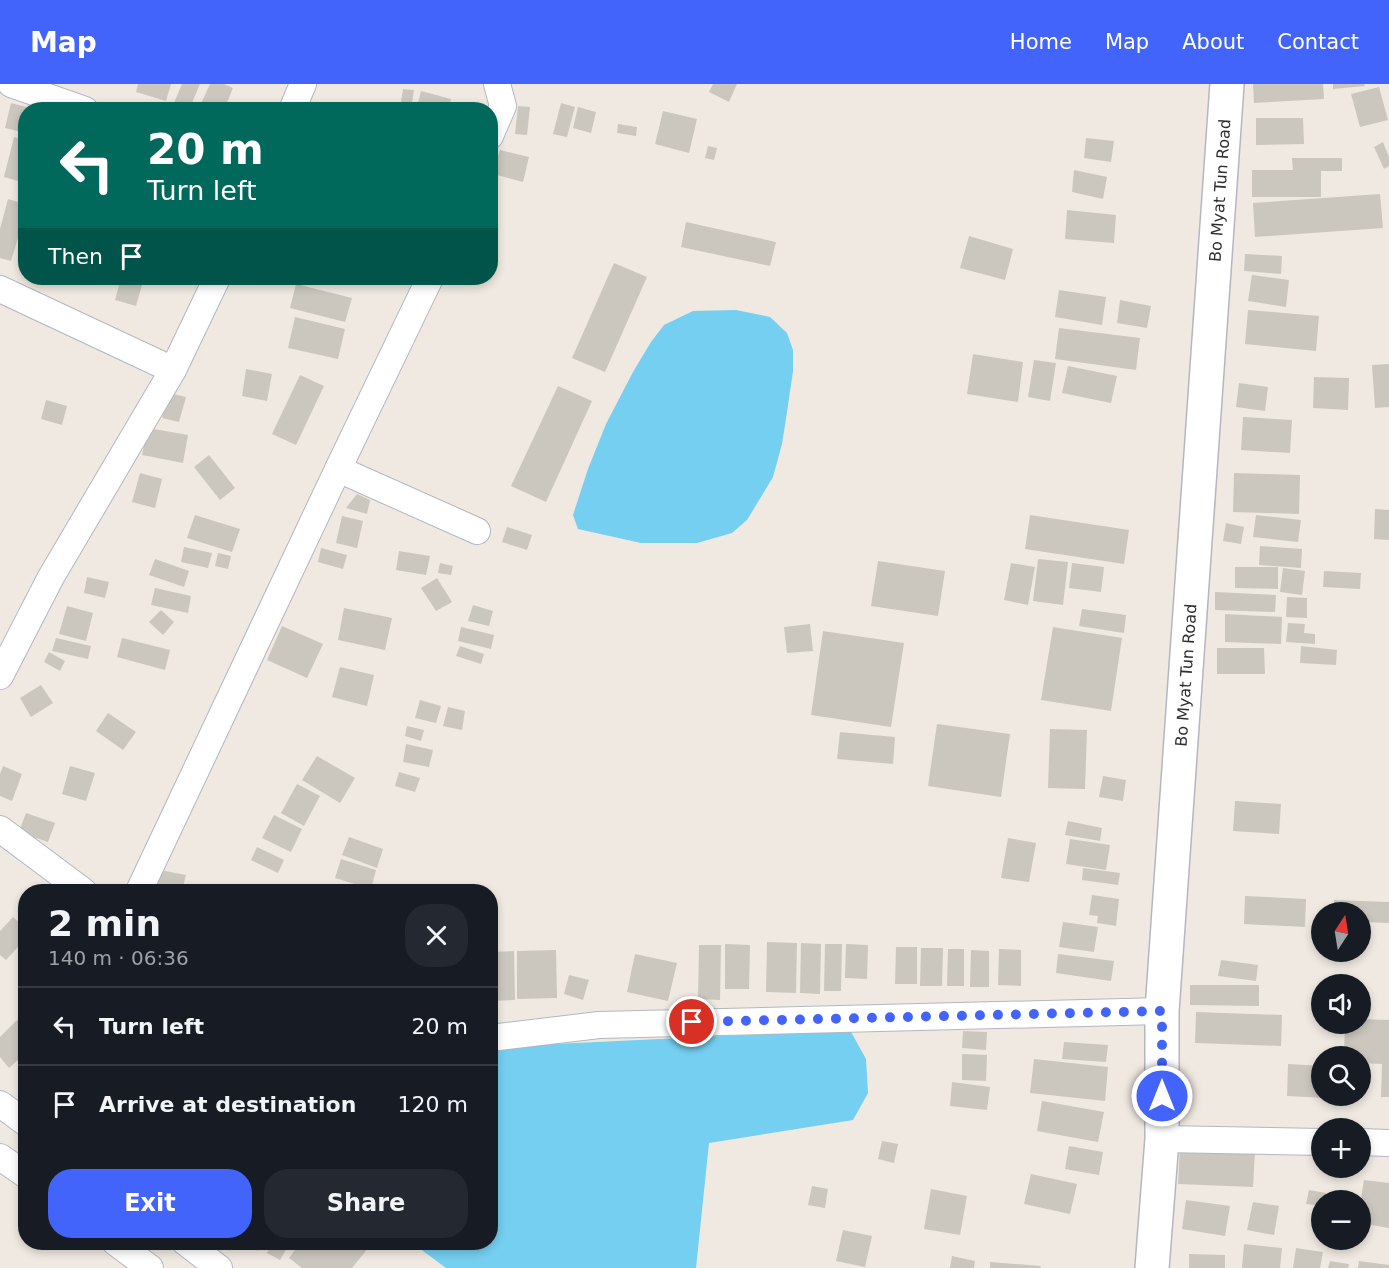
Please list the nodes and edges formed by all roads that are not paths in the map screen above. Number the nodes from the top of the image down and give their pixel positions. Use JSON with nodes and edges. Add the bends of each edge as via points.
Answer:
{"nodes":[{"id":1,"x":11,"y":84,"type":"edge"},
{"id":2,"x":303,"y":84,"type":"edge"},
{"id":3,"x":497,"y":84,"type":"edge"},
{"id":4,"x":1227,"y":84,"type":"edge"},
{"id":5,"x":62,"y":102,"type":"edge"},
{"id":6,"x":295,"y":102,"type":"edge"},
{"id":7,"x":498,"y":118,"type":"edge"},
{"id":8,"x":214,"y":285,"type":"edge"},
{"id":9,"x":427,"y":285,"type":"edge"},
{"id":10,"x":0,"y":289,"type":"edge"},
{"id":11,"x":173,"y":370,"type":"junction"},
{"id":12,"x":338,"y":470,"type":"junction"},
{"id":13,"x":477,"y":531,"type":"dead end"},
{"id":14,"x":0,"y":676,"type":"edge"},
{"id":15,"x":0,"y":829,"type":"edge"},
{"id":16,"x":74,"y":884,"type":"edge"},
{"id":17,"x":142,"y":884,"type":"edge"},
{"id":18,"x":1162,"y":1011,"type":"junction"},
{"id":19,"x":498,"y":1037,"type":"edge"},
{"id":20,"x":0,"y":1104,"type":"edge"},
{"id":21,"x":18,"y":1117,"type":"edge"},
{"id":22,"x":1162,"y":1139,"type":"junction"},
{"id":23,"x":1311,"y":1142,"type":"edge"},
{"id":24,"x":1371,"y":1142,"type":"edge"},
{"id":25,"x":1389,"y":1143,"type":"edge"},
{"id":26,"x":0,"y":1156,"type":"edge"},
{"id":27,"x":18,"y":1170,"type":"edge"},
{"id":28,"x":126,"y":1250,"type":"edge"},
{"id":29,"x":195,"y":1250,"type":"edge"},
{"id":30,"x":150,"y":1268,"type":"edge"},
{"id":31,"x":219,"y":1268,"type":"edge"},
{"id":32,"x":1152,"y":1268,"type":"edge"}],
"edges":[{"from":1,"to":5,"type":"street"},
{"from":2,"to":6,"type":"street"},
{"from":3,"to":7,"type":"street","via":[[503,106]]},
{"from":4,"to":18,"type":"main road","name":"Bo Myat Tun Road"},
{"from":8,"to":11,"type":"street"},
{"from":9,"to":12,"type":"street"},
{"from":10,"to":11,"type":"street"},
{"from":11,"to":14,"type":"street","via":[[51,577]]},
{"from":12,"to":13,"type":"street"},
{"from":12,"to":17,"type":"street"},
{"from":15,"to":16,"type":"street"},
{"from":18,"to":19,"type":"street","via":[[598,1025]]},
{"from":18,"to":22,"type":"main road","name":"Bo Myat Tun Road"},
{"from":20,"to":21,"type":"street"},
{"from":22,"to":23,"type":"street"},
{"from":22,"to":32,"type":"main road","name":"Bo Myat Tun Road"},
{"from":24,"to":25,"type":"street"},
{"from":26,"to":27,"type":"street"},
{"from":28,"to":30,"type":"street"},
{"from":29,"to":31,"type":"street"}]}
